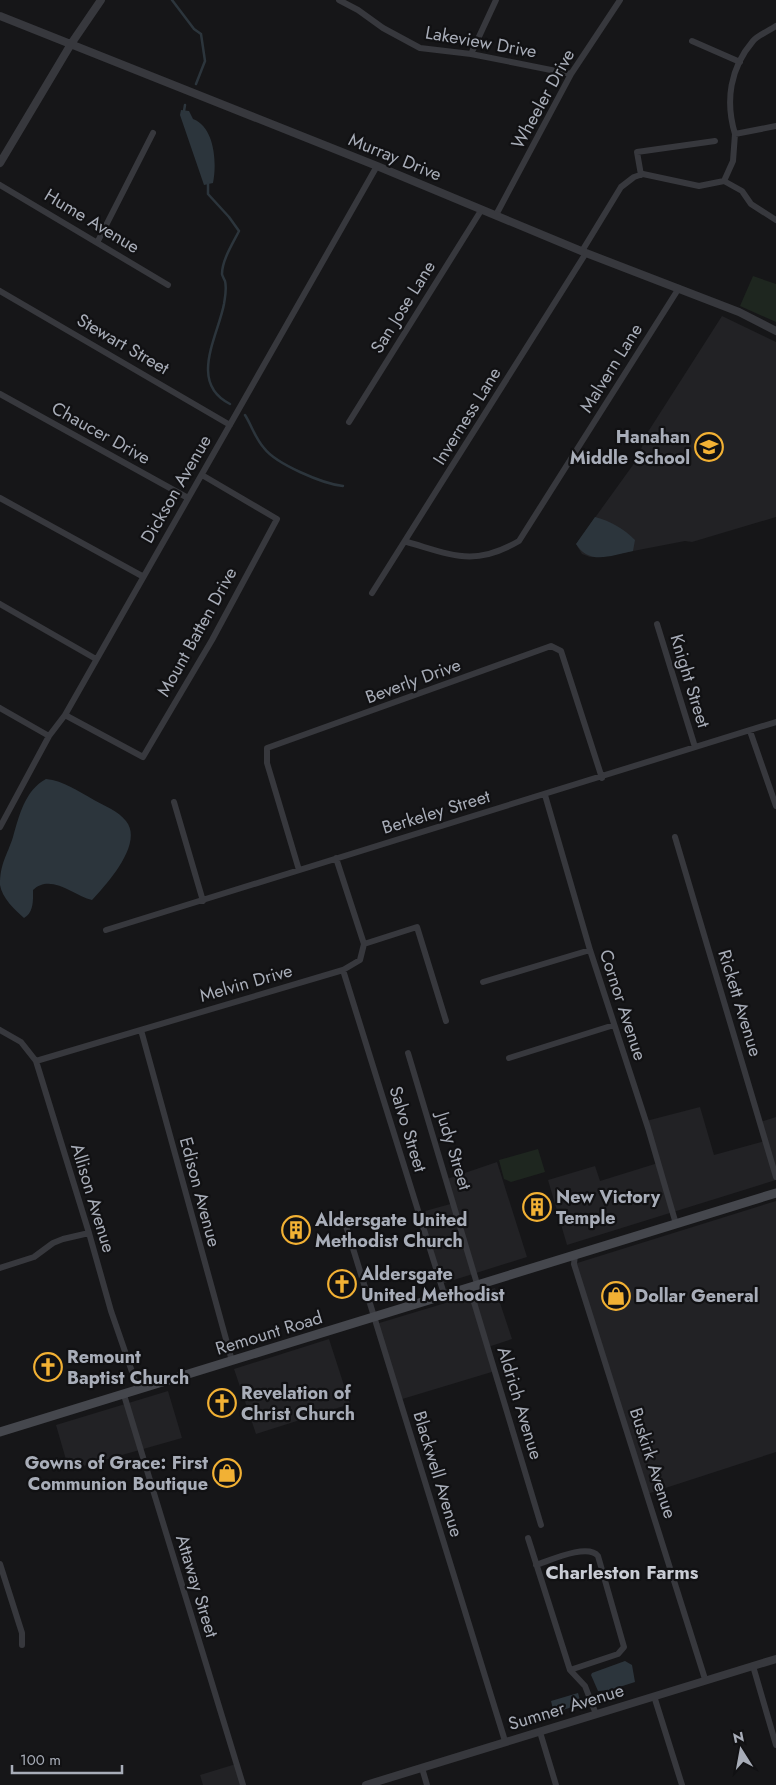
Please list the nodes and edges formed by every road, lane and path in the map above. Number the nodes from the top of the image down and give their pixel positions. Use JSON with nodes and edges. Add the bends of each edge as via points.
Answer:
{"nodes":[{"id":1,"x":101,"y":0,"type":"edge"},
{"id":2,"x":339,"y":0,"type":"edge"},
{"id":3,"x":496,"y":0,"type":"edge"},
{"id":4,"x":620,"y":0,"type":"edge"},
{"id":5,"x":0,"y":16,"type":"edge"},
{"id":6,"x":776,"y":26,"type":"edge"},
{"id":7,"x":692,"y":41,"type":"dead end"},
{"id":8,"x":71,"y":44,"type":"junction"},
{"id":9,"x":472,"y":54,"type":"junction"},
{"id":10,"x":740,"y":62,"type":"junction"},
{"id":11,"x":571,"y":74,"type":"junction"},
{"id":12,"x":776,"y":126,"type":"edge"},
{"id":13,"x":153,"y":133,"type":"dead end"},
{"id":14,"x":735,"y":134,"type":"junction"},
{"id":15,"x":715,"y":141,"type":"dead end"},
{"id":16,"x":2,"y":152,"type":"edge"},
{"id":17,"x":0,"y":163,"type":"edge"},
{"id":18,"x":377,"y":166,"type":"junction"},
{"id":19,"x":641,"y":175,"type":"junction"},
{"id":20,"x":724,"y":180,"type":"junction"},
{"id":21,"x":0,"y":185,"type":"edge"},
{"id":22,"x":482,"y":209,"type":"junction"},
{"id":23,"x":496,"y":215,"type":"junction"},
{"id":24,"x":776,"y":220,"type":"edge"},
{"id":25,"x":98,"y":241,"type":"junction"},
{"id":26,"x":584,"y":252,"type":"junction"},
{"id":27,"x":168,"y":284,"type":"dead end"},
{"id":28,"x":679,"y":288,"type":"junction"},
{"id":29,"x":0,"y":291,"type":"edge"},
{"id":30,"x":776,"y":331,"type":"edge"},
{"id":31,"x":0,"y":394,"type":"edge"},
{"id":32,"x":349,"y":422,"type":"dead end"},
{"id":33,"x":230,"y":425,"type":"junction"},
{"id":34,"x":202,"y":475,"type":"junction"},
{"id":35,"x":0,"y":498,"type":"edge"},
{"id":36,"x":188,"y":498,"type":"junction"},
{"id":37,"x":407,"y":542,"type":"junction"},
{"id":38,"x":142,"y":576,"type":"junction"},
{"id":39,"x":372,"y":594,"type":"dead end"},
{"id":40,"x":0,"y":604,"type":"edge"},
{"id":41,"x":657,"y":624,"type":"dead end"},
{"id":42,"x":96,"y":658,"type":"junction"},
{"id":43,"x":0,"y":708,"type":"edge"},
{"id":44,"x":65,"y":715,"type":"junction"},
{"id":45,"x":776,"y":722,"type":"edge"},
{"id":46,"x":750,"y":731,"type":"junction"},
{"id":47,"x":49,"y":736,"type":"junction"},
{"id":48,"x":696,"y":747,"type":"junction"},
{"id":49,"x":602,"y":778,"type":"junction"},
{"id":50,"x":545,"y":795,"type":"junction"},
{"id":51,"x":174,"y":802,"type":"dead end"},
{"id":52,"x":776,"y":806,"type":"edge"},
{"id":53,"x":3,"y":814,"type":"edge"},
{"id":54,"x":0,"y":827,"type":"edge"},
{"id":55,"x":674,"y":837,"type":"dead end"},
{"id":56,"x":336,"y":858,"type":"junction"},
{"id":57,"x":299,"y":870,"type":"junction"},
{"id":58,"x":203,"y":901,"type":"junction"},
{"id":59,"x":106,"y":930,"type":"dead end"},
{"id":60,"x":364,"y":944,"type":"junction"},
{"id":61,"x":590,"y":950,"type":"junction"},
{"id":62,"x":343,"y":970,"type":"junction"},
{"id":63,"x":483,"y":982,"type":"dead end"},
{"id":64,"x":446,"y":1021,"type":"dead end"},
{"id":65,"x":614,"y":1025,"type":"junction"},
{"id":66,"x":0,"y":1030,"type":"edge"},
{"id":67,"x":140,"y":1030,"type":"junction"},
{"id":68,"x":408,"y":1053,"type":"dead end"},
{"id":69,"x":509,"y":1058,"type":"dead end"},
{"id":70,"x":36,"y":1061,"type":"junction"},
{"id":71,"x":776,"y":1178,"type":"edge"},
{"id":72,"x":776,"y":1193,"type":"edge"},
{"id":73,"x":344,"y":1216,"type":"dead end"},
{"id":74,"x":676,"y":1224,"type":"junction"},
{"id":75,"x":90,"y":1233,"type":"junction"},
{"id":76,"x":575,"y":1255,"type":"junction"},
{"id":77,"x":0,"y":1268,"type":"edge"},
{"id":78,"x":474,"y":1288,"type":"junction"},
{"id":79,"x":445,"y":1296,"type":"junction"},
{"id":80,"x":374,"y":1318,"type":"junction"},
{"id":81,"x":232,"y":1361,"type":"junction"},
{"id":82,"x":138,"y":1389,"type":"junction"},
{"id":83,"x":124,"y":1394,"type":"junction"},
{"id":84,"x":0,"y":1432,"type":"edge"},
{"id":85,"x":541,"y":1525,"type":"dead end"},
{"id":86,"x":528,"y":1538,"type":"dead end"},
{"id":87,"x":0,"y":1564,"type":"edge"},
{"id":88,"x":536,"y":1565,"type":"junction"},
{"id":89,"x":22,"y":1645,"type":"dead end"},
{"id":90,"x":776,"y":1659,"type":"edge"},
{"id":91,"x":752,"y":1666,"type":"junction"},
{"id":92,"x":570,"y":1670,"type":"junction"},
{"id":93,"x":705,"y":1679,"type":"junction"},
{"id":94,"x":654,"y":1696,"type":"junction"},
{"id":95,"x":596,"y":1714,"type":"junction"},
{"id":96,"x":540,"y":1732,"type":"junction"},
{"id":97,"x":505,"y":1741,"type":"junction"},
{"id":98,"x":776,"y":1745,"type":"edge"},
{"id":99,"x":422,"y":1768,"type":"junction"},
{"id":100,"x":243,"y":1785,"type":"edge"},
{"id":101,"x":366,"y":1785,"type":"edge"},
{"id":102,"x":427,"y":1785,"type":"edge"},
{"id":103,"x":556,"y":1785,"type":"edge"},
{"id":104,"x":682,"y":1785,"type":"edge"}],
"edges":[{"from":1,"to":8,"type":"street"},
{"from":2,"to":9,"type":"street","name":"Lakeview Drive","via":[[420,48]]},
{"from":3,"to":9,"type":"street"},
{"from":4,"to":11,"type":"street","name":"Wheeler Drive"},
{"from":5,"to":8,"type":"street","name":"Murray Drive"},
{"from":6,"to":10,"type":"street","via":[[754,40]]},
{"from":7,"to":10,"type":"street"},
{"from":8,"to":16,"type":"street"},
{"from":8,"to":18,"type":"street","name":"Murray Drive"},
{"from":9,"to":11,"type":"street","name":"Lakeview Drive"},
{"from":10,"to":14,"type":"street","via":[[730,90],[730,116]]},
{"from":11,"to":23,"type":"street","name":"Wheeler Drive"},
{"from":12,"to":14,"type":"street"},
{"from":13,"to":25,"type":"street"},
{"from":14,"to":20,"type":"street","via":[[733,161]]},
{"from":15,"to":19,"type":"street","via":[[637,152]]},
{"from":16,"to":17,"type":"street"},
{"from":18,"to":22,"type":"street","name":"Murray Drive"},
{"from":18,"to":33,"type":"street","name":"Dickson Avenue"},
{"from":19,"to":20,"type":"street","via":[[699,186]]},
{"from":19,"to":26,"type":"street","name":"Inverness Lane","via":[[621,187]]},
{"from":20,"to":24,"type":"street","via":[[742,191],[751,204]]},
{"from":21,"to":25,"type":"street","name":"Hume Avenue"},
{"from":22,"to":23,"type":"street","name":"Murray Drive"},
{"from":22,"to":32,"type":"street","name":"San Jose Lane"},
{"from":23,"to":26,"type":"street","name":"Murray Drive"},
{"from":25,"to":27,"type":"street","name":"Hume Avenue"},
{"from":26,"to":28,"type":"street","name":"Murray Drive"},
{"from":26,"to":37,"type":"street","name":"Inverness Lane"},
{"from":28,"to":30,"type":"street","name":"Murray Drive"},
{"from":28,"to":37,"type":"street","name":"Malvern Lane","via":[[519,541],[497,554],[460,557]]},
{"from":29,"to":33,"type":"street","name":"Stewart Street"},
{"from":31,"to":36,"type":"street","name":"Chaucer Drive"},
{"from":33,"to":34,"type":"street","name":"Dickson Avenue"},
{"from":34,"to":36,"type":"street","name":"Dickson Avenue"},
{"from":34,"to":44,"type":"street","name":"Mount Batten Drive","via":[[276,519],[212,640],[143,757]]},
{"from":35,"to":38,"type":"street"},
{"from":36,"to":38,"type":"street","name":"Dickson Avenue"},
{"from":37,"to":39,"type":"street","name":"Inverness Lane"},
{"from":38,"to":42,"type":"street","name":"Dickson Avenue"},
{"from":40,"to":42,"type":"street"},
{"from":41,"to":48,"type":"street","name":"Knight Street"},
{"from":42,"to":44,"type":"street","name":"Dickson Avenue"},
{"from":43,"to":47,"type":"street"},
{"from":44,"to":47,"type":"street","name":"Dickson Avenue"},
{"from":45,"to":46,"type":"street","name":"Berkeley Street"},
{"from":46,"to":48,"type":"street","name":"Berkeley Street"},
{"from":46,"to":52,"type":"street"},
{"from":47,"to":53,"type":"street","name":"Dickson Avenue"},
{"from":48,"to":49,"type":"street","name":"Berkeley Street"},
{"from":49,"to":50,"type":"street","name":"Berkeley Street"},
{"from":49,"to":57,"type":"street","name":"Beverly Drive","via":[[562,651],[552,646],[267,748],[267,763]]},
{"from":50,"to":56,"type":"street","name":"Berkeley Street"},
{"from":50,"to":61,"type":"street","name":"Cornor Avenue"},
{"from":51,"to":58,"type":"street"},
{"from":53,"to":54,"type":"street","name":"Dickson Avenue"},
{"from":55,"to":71,"type":"street","name":"Rickett Avenue"},
{"from":56,"to":57,"type":"street","name":"Berkeley Street"},
{"from":56,"to":60,"type":"street"},
{"from":57,"to":58,"type":"street","name":"Berkeley Street"},
{"from":58,"to":59,"type":"street","name":"Berkeley Street"},
{"from":60,"to":62,"type":"street","name":"Melvin Drive","via":[[360,960]]},
{"from":60,"to":64,"type":"street","via":[[417,927]]},
{"from":61,"to":63,"type":"street"},
{"from":61,"to":65,"type":"street","name":"Cornor Avenue"},
{"from":62,"to":67,"type":"street","name":"Melvin Drive"},
{"from":62,"to":79,"type":"street","name":"Salvo Street"},
{"from":65,"to":69,"type":"street"},
{"from":65,"to":74,"type":"street","name":"Cornor Avenue"},
{"from":66,"to":70,"type":"street","name":"Allison Avenue","via":[[21,1042]]},
{"from":67,"to":70,"type":"street","name":"Melvin Drive"},
{"from":67,"to":81,"type":"street","name":"Edison Avenue"},
{"from":68,"to":78,"type":"street","name":"Judy Street"},
{"from":70,"to":75,"type":"street","name":"Allison Avenue"},
{"from":72,"to":74,"type":"main road","name":"Remount Road"},
{"from":73,"to":80,"type":"street","name":"Blackwell Avenue"},
{"from":74,"to":76,"type":"main road","name":"Remount Road"},
{"from":75,"to":77,"type":"street","via":[[64,1238],[34,1257]]},
{"from":75,"to":82,"type":"street","name":"Allison Avenue","via":[[111,1311]]},
{"from":76,"to":78,"type":"main road","name":"Remount Road"},
{"from":76,"to":93,"type":"street","name":"Buskirk Avenue","via":[[574,1264]]},
{"from":78,"to":79,"type":"main road","name":"Remount Road"},
{"from":78,"to":85,"type":"street","name":"Aldrich Avenue"},
{"from":79,"to":80,"type":"main road","name":"Remount Road"},
{"from":80,"to":81,"type":"main road","name":"Remount Road"},
{"from":80,"to":97,"type":"street","name":"Blackwell Avenue"},
{"from":81,"to":82,"type":"main road","name":"Remount Road"},
{"from":82,"to":83,"type":"main road","name":"Remount Road"},
{"from":83,"to":84,"type":"main road","name":"Remount Road"},
{"from":83,"to":100,"type":"street","name":"Attaway Street"},
{"from":86,"to":88,"type":"street"},
{"from":87,"to":89,"type":"street","via":[[22,1632]]},
{"from":88,"to":92,"type":"street"},
{"from":88,"to":92,"type":"street","via":[[588,1550],[596,1553],[601,1565],[624,1647],[618,1654]]},
{"from":90,"to":91,"type":"street","name":"Sumner Avenue"},
{"from":91,"to":93,"type":"street","name":"Sumner Avenue"},
{"from":91,"to":98,"type":"street"},
{"from":92,"to":95,"type":"street","via":[[585,1686]]},
{"from":93,"to":94,"type":"street","name":"Sumner Avenue"},
{"from":94,"to":95,"type":"street","name":"Sumner Avenue"},
{"from":94,"to":104,"type":"street"},
{"from":95,"to":96,"type":"street","name":"Sumner Avenue"},
{"from":96,"to":97,"type":"street","name":"Sumner Avenue"},
{"from":96,"to":103,"type":"street"},
{"from":97,"to":99,"type":"street","name":"Sumner Avenue"},
{"from":99,"to":101,"type":"street","name":"Sumner Avenue"},
{"from":99,"to":102,"type":"street"}]}
